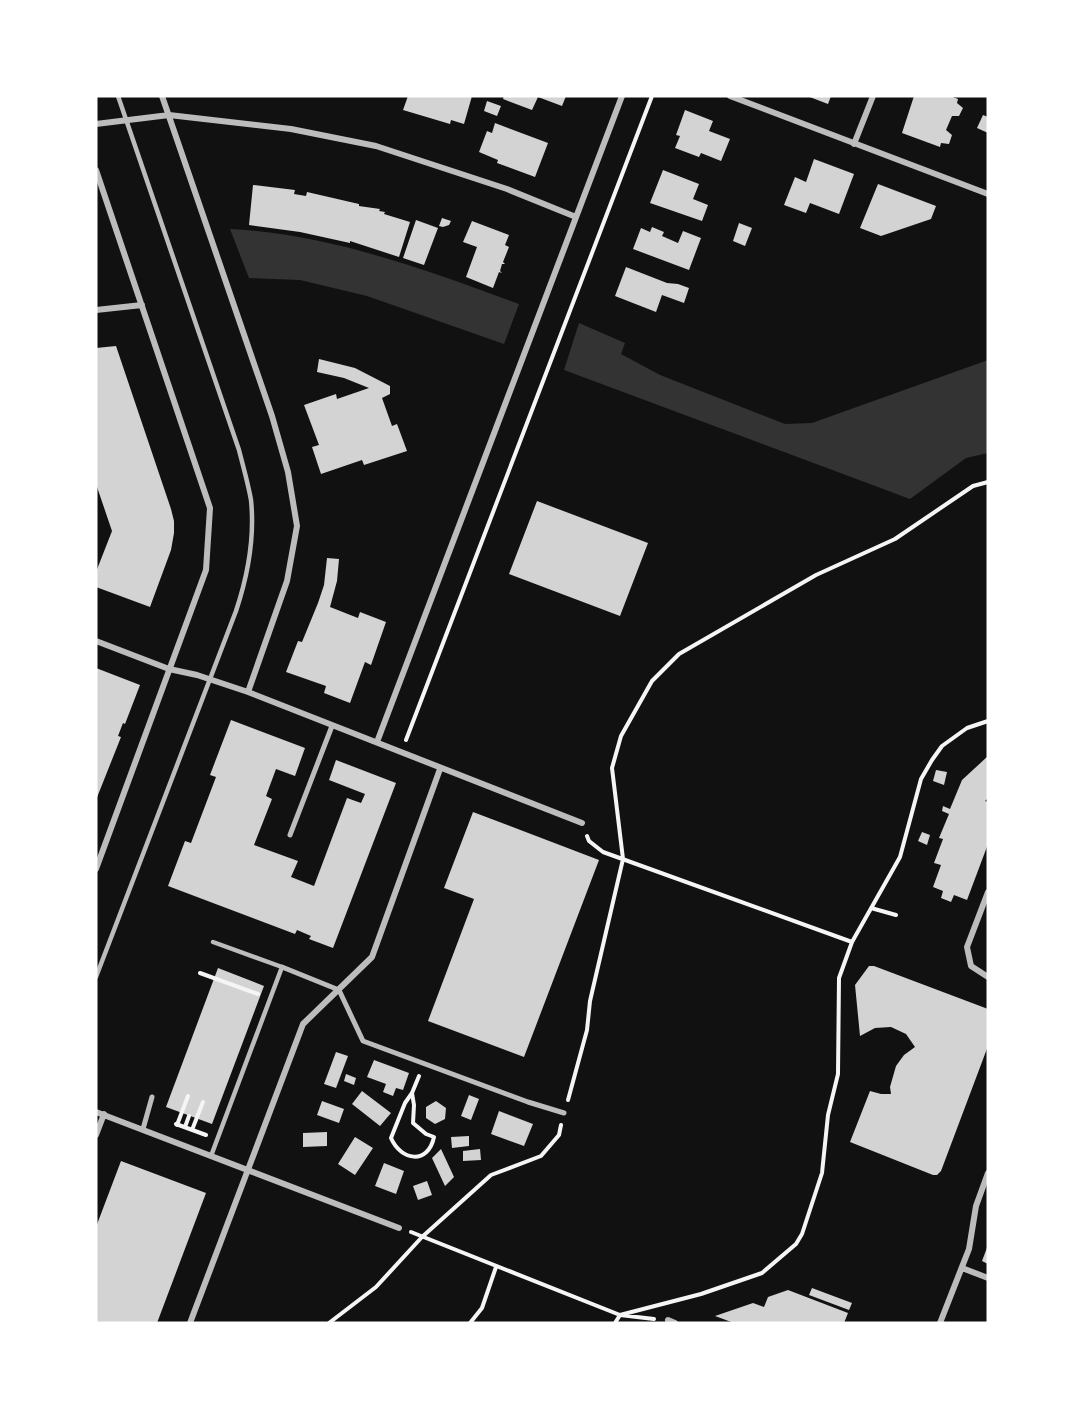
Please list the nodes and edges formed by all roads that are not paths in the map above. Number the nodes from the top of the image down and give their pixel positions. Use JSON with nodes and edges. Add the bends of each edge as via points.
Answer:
{"nodes":[{"id":1,"x":118,"y":96,"type":"edge"},
{"id":2,"x":162,"y":96,"type":"edge"},
{"id":3,"x":622,"y":96,"type":"edge"},
{"id":4,"x":730,"y":96,"type":"edge"},
{"id":5,"x":873,"y":96,"type":"edge"},
{"id":6,"x":169,"y":115,"type":"junction"},
{"id":7,"x":126,"y":121,"type":"junction"},
{"id":8,"x":96,"y":124,"type":"edge"},
{"id":9,"x":854,"y":144,"type":"junction"},
{"id":10,"x":96,"y":170,"type":"edge"},
{"id":11,"x":988,"y":194,"type":"edge"},
{"id":12,"x":576,"y":217,"type":"junction"},
{"id":13,"x":142,"y":305,"type":"junction"},
{"id":14,"x":96,"y":310,"type":"edge"},
{"id":15,"x":96,"y":641,"type":"edge"},
{"id":16,"x":169,"y":669,"type":"junction"},
{"id":17,"x":211,"y":679,"type":"junction"},
{"id":18,"x":248,"y":692,"type":"junction"},
{"id":19,"x":332,"y":726,"type":"junction"},
{"id":20,"x":377,"y":742,"type":"junction"},
{"id":21,"x":440,"y":769,"type":"junction"},
{"id":22,"x":582,"y":823,"type":"road end"},
{"id":23,"x":290,"y":835,"type":"dead end"},
{"id":24,"x":96,"y":869,"type":"edge"},
{"id":25,"x":988,"y":892,"type":"edge"},
{"id":26,"x":213,"y":942,"type":"dead end"},
{"id":27,"x":282,"y":967,"type":"junction"},
{"id":28,"x":96,"y":977,"type":"edge"},
{"id":29,"x":988,"y":977,"type":"edge"},
{"id":30,"x":339,"y":990,"type":"junction"},
{"id":31,"x":152,"y":1097,"type":"dead end"},
{"id":32,"x":96,"y":1112,"type":"edge"},
{"id":33,"x":564,"y":1113,"type":"dead end"},
{"id":34,"x":104,"y":1114,"type":"junction"},
{"id":35,"x":143,"y":1129,"type":"junction"},
{"id":36,"x":96,"y":1135,"type":"edge"},
{"id":37,"x":211,"y":1155,"type":"junction"},
{"id":38,"x":247,"y":1169,"type":"junction"},
{"id":39,"x":988,"y":1173,"type":"edge"},
{"id":40,"x":399,"y":1228,"type":"road end"},
{"id":41,"x":962,"y":1268,"type":"junction"},
{"id":42,"x":988,"y":1278,"type":"edge"},
{"id":43,"x":190,"y":1323,"type":"edge"},
{"id":44,"x":940,"y":1323,"type":"edge"}],
"edges":[{"from":1,"to":7,"type":"lane"},
{"from":2,"to":6,"type":"street"},
{"from":3,"to":12,"type":"street"},
{"from":4,"to":9,"type":"street"},
{"from":5,"to":9,"type":"street"},
{"from":6,"to":7,"type":"street"},
{"from":6,"to":12,"type":"street","via":[[291,129],[376,146]]},
{"from":6,"to":18,"type":"street","via":[[273,416],[297,526],[287,581]]},
{"from":7,"to":8,"type":"street"},
{"from":7,"to":17,"type":"lane","via":[[239,450],[250,499],[252,527],[246,580]]},
{"from":9,"to":11,"type":"street"},
{"from":10,"to":13,"type":"street"},
{"from":12,"to":20,"type":"street"},
{"from":13,"to":14,"type":"street"},
{"from":13,"to":16,"type":"street","via":[[210,508],[206,570]]},
{"from":15,"to":16,"type":"street"},
{"from":16,"to":17,"type":"street"},
{"from":16,"to":24,"type":"street"},
{"from":17,"to":18,"type":"street"},
{"from":17,"to":28,"type":"lane"},
{"from":18,"to":19,"type":"street"},
{"from":19,"to":20,"type":"street"},
{"from":19,"to":23,"type":"street"},
{"from":20,"to":21,"type":"street"},
{"from":21,"to":22,"type":"street"},
{"from":21,"to":30,"type":"street","via":[[372,957]]},
{"from":25,"to":29,"type":"street","via":[[967,947],[971,966]]},
{"from":26,"to":27,"type":"lane"},
{"from":27,"to":30,"type":"street"},
{"from":27,"to":37,"type":"lane"},
{"from":30,"to":33,"type":"street","via":[[363,1041]]},
{"from":30,"to":38,"type":"street","via":[[303,1024]]},
{"from":31,"to":35,"type":"street"},
{"from":32,"to":34,"type":"street"},
{"from":34,"to":35,"type":"street"},
{"from":34,"to":36,"type":"street"},
{"from":35,"to":37,"type":"street"},
{"from":37,"to":38,"type":"street"},
{"from":38,"to":40,"type":"street"},
{"from":38,"to":43,"type":"street"},
{"from":39,"to":41,"type":"street"},
{"from":41,"to":42,"type":"street"},
{"from":41,"to":44,"type":"street"}]}
